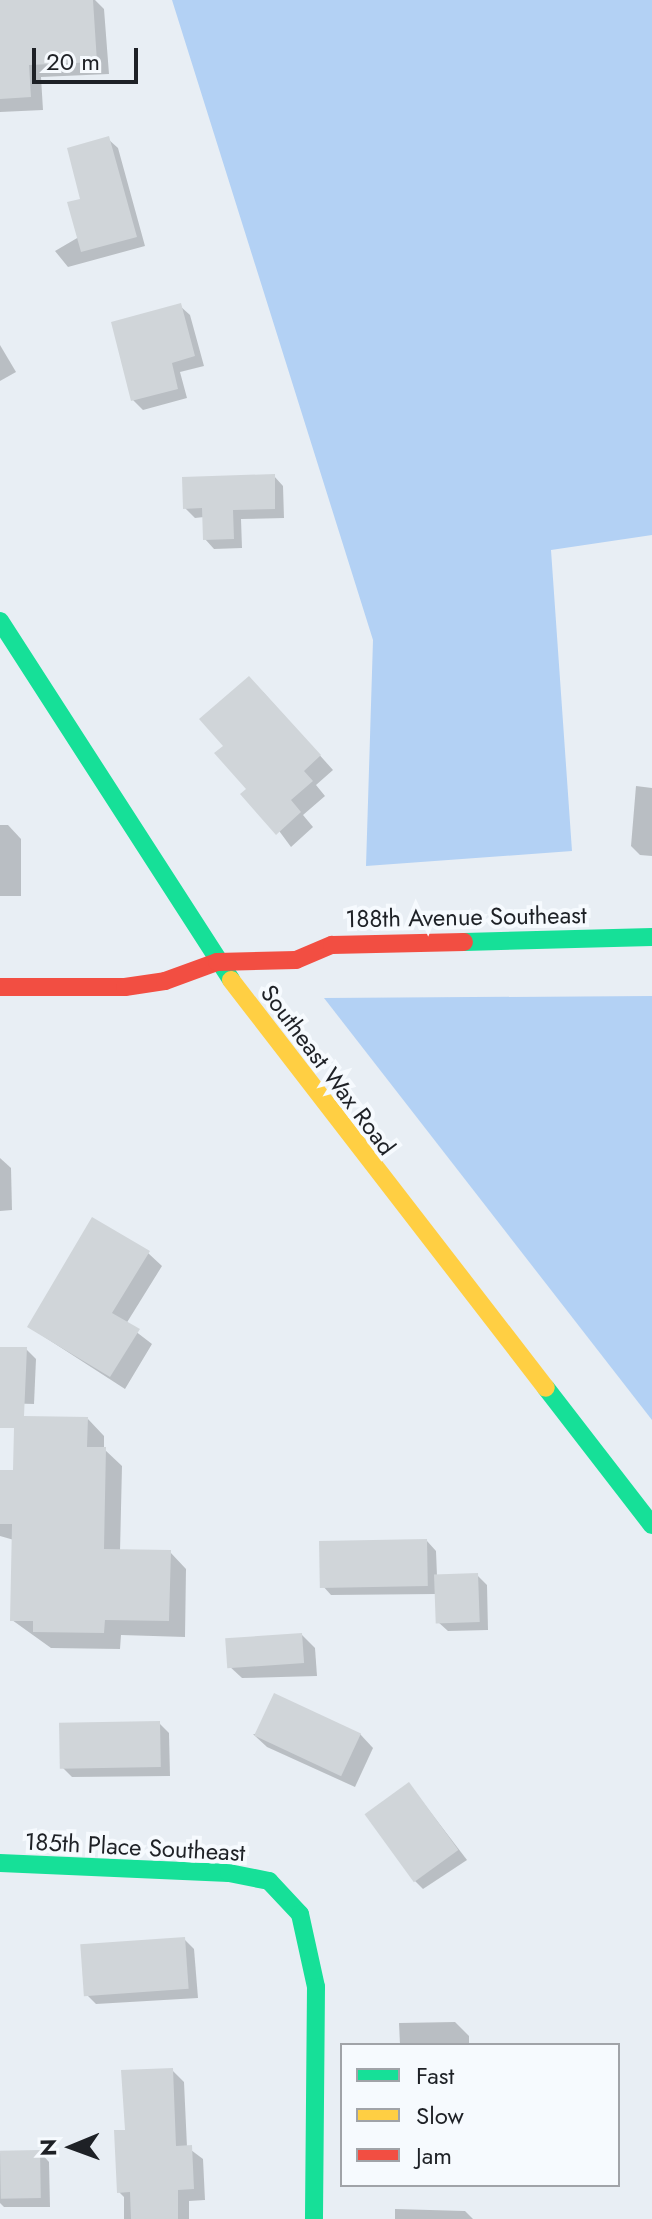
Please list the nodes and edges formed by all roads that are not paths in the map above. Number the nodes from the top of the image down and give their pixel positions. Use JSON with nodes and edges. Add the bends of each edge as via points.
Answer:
{"nodes":[{"id":1,"x":0,"y":621,"type":"edge"},
{"id":2,"x":652,"y":937,"type":"edge"},
{"id":3,"x":217,"y":962,"type":"junction"},
{"id":4,"x":0,"y":987,"type":"edge"},
{"id":5,"x":652,"y":1525,"type":"edge"},
{"id":6,"x":0,"y":1863,"type":"edge"},
{"id":7,"x":314,"y":2219,"type":"edge"}],
"edges":[{"from":1,"to":3,"type":"street","name":"Southeast Wax Road"},
{"from":2,"to":3,"type":"street","name":"188th Avenue Southeast","via":[[332,945],[296,960]]},
{"from":3,"to":4,"type":"street","name":"188th Avenue Southeast","via":[[165,981],[125,987]]},
{"from":3,"to":5,"type":"street","name":"Southeast Wax Road"},
{"from":6,"to":7,"type":"street","name":"185th Place Southeast","via":[[229,1873],[269,1881],[300,1914],[316,1987]]}]}
